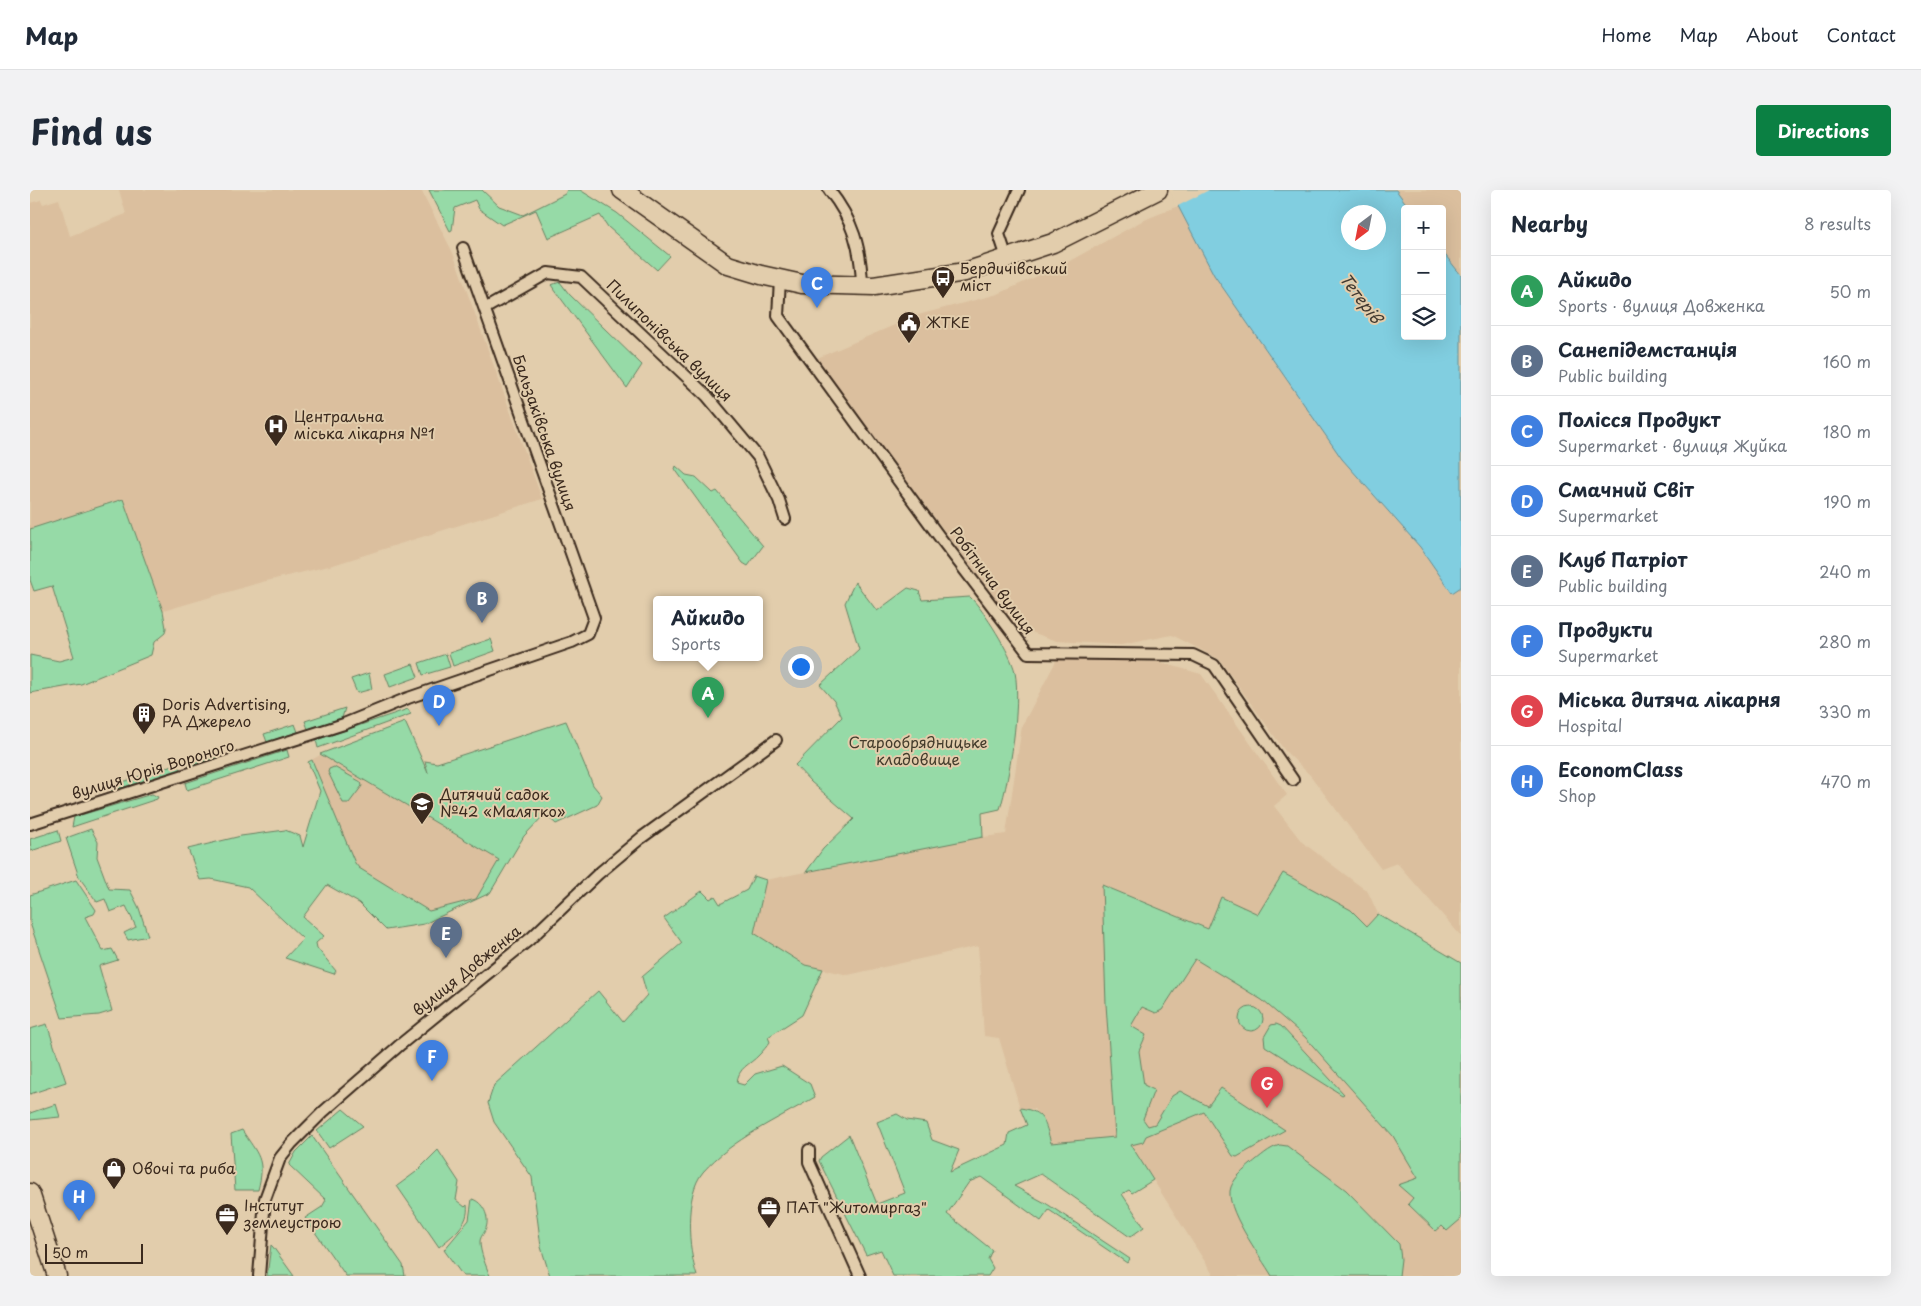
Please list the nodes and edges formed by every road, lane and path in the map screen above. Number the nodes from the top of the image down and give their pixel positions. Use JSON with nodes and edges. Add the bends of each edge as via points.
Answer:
{"nodes":[{"id":1,"x":622,"y":190,"type":"edge"},
{"id":2,"x":829,"y":190,"type":"edge"},
{"id":3,"x":1019,"y":190,"type":"edge"},
{"id":4,"x":1158,"y":190,"type":"edge"},
{"id":5,"x":463,"y":248,"type":"dead end"},
{"id":6,"x":1007,"y":258,"type":"junction"},
{"id":7,"x":780,"y":279,"type":"junction"},
{"id":8,"x":862,"y":286,"type":"junction"},
{"id":9,"x":486,"y":308,"type":"junction"},
{"id":10,"x":785,"y":519,"type":"dead end"},
{"id":11,"x":592,"y":628,"type":"joint"},
{"id":12,"x":776,"y":740,"type":"dead end"},
{"id":13,"x":1293,"y":780,"type":"dead end"},
{"id":14,"x":30,"y":824,"type":"edge"},
{"id":15,"x":809,"y":1150,"type":"dead end"},
{"id":16,"x":30,"y":1193,"type":"edge"},
{"id":17,"x":30,"y":1221,"type":"edge"},
{"id":18,"x":48,"y":1276,"type":"edge"},
{"id":19,"x":57,"y":1276,"type":"edge"},
{"id":20,"x":259,"y":1276,"type":"edge"},
{"id":21,"x":860,"y":1276,"type":"edge"}],
"edges":[{"from":1,"to":7,"type":"highway","via":[[728,264]]},
{"from":2,"to":8,"type":"street","via":[[844,209],[862,256]]},
{"from":3,"to":6,"type":"street","via":[[999,234]]},
{"from":4,"to":6,"type":"highway","via":[[1053,242]]},
{"from":5,"to":9,"type":"street","name":"Бальзаківська вулиця"},
{"from":6,"to":8,"type":"highway","via":[[965,272]]},
{"from":7,"to":8,"type":"highway","via":[[802,284]]},
{"from":7,"to":13,"type":"street","name":"Робітнича вулиця","via":[[778,316],[897,481],[1028,653],[1193,655],[1214,665]]},
{"from":9,"to":10,"type":"street","name":"Пилипонівська вулиця","via":[[548,273],[581,277],[707,396],[758,457]]},
{"from":9,"to":11,"type":"street","name":"Бальзаківська вулиця","via":[[594,618]]},
{"from":11,"to":14,"type":"street","name":"вулиця Юрія Вороного","via":[[582,639],[408,698],[344,724]]},
{"from":12,"to":20,"type":"street","name":"вулиця Довженка","via":[[641,838],[530,939],[395,1049],[292,1143],[276,1166],[265,1199]]},
{"from":15,"to":21,"type":"street","via":[[809,1162]]},
{"from":16,"to":19,"type":"highway"},
{"from":17,"to":18,"type":"highway"}]}
